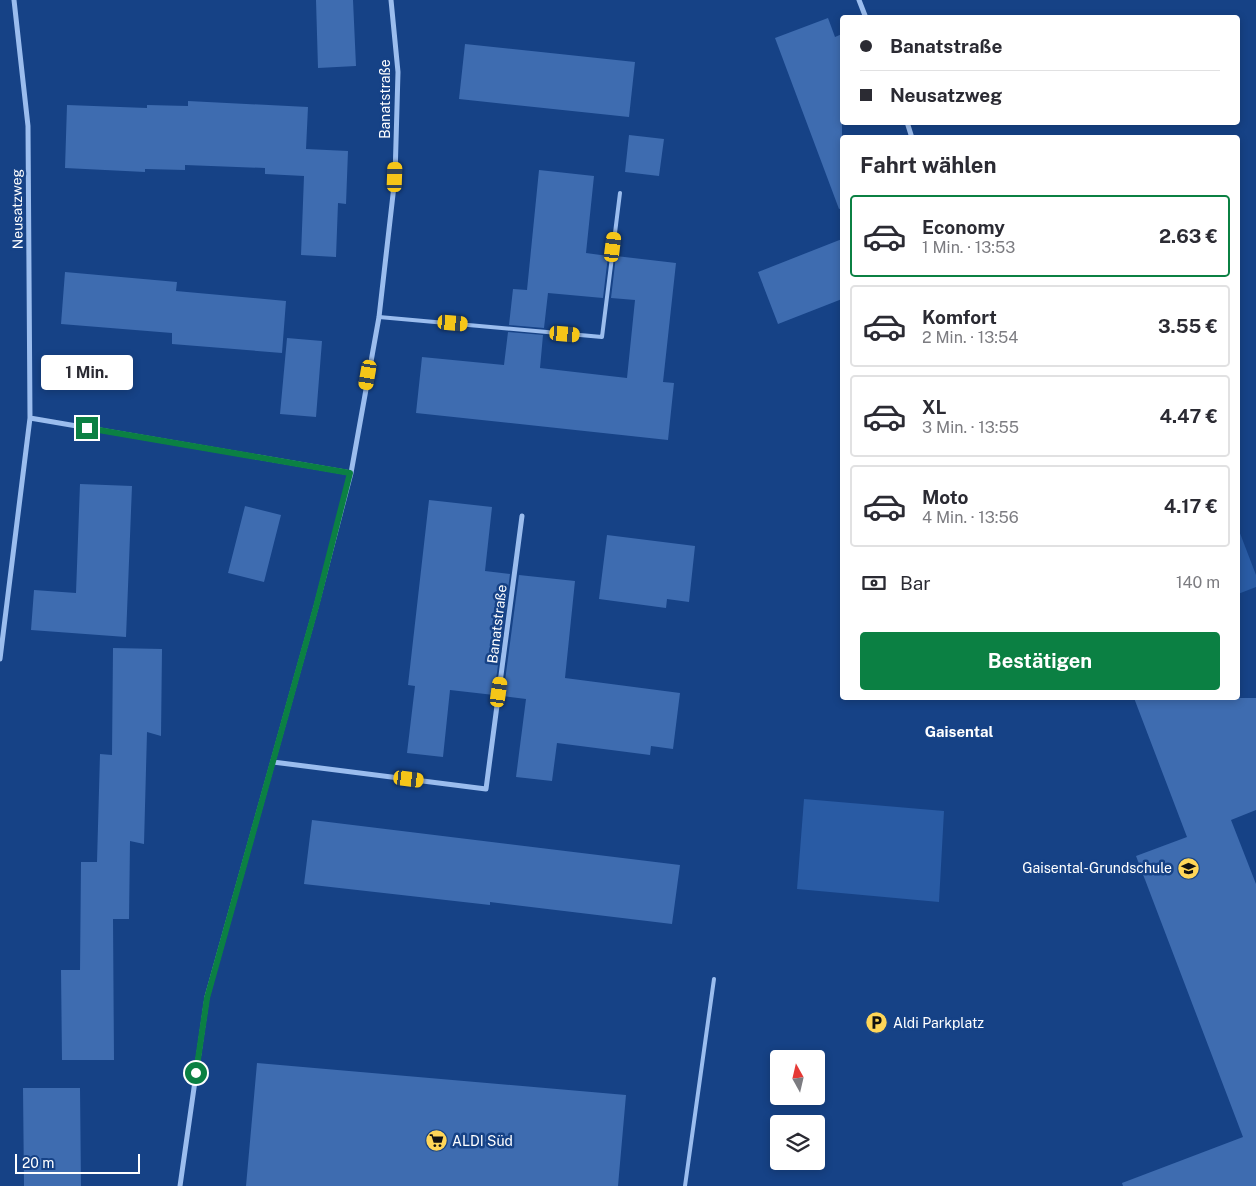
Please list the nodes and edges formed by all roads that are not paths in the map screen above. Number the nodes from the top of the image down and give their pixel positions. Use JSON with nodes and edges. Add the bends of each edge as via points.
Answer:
{"nodes":[{"id":1,"x":14,"y":0,"type":"edge"},
{"id":2,"x":390,"y":0,"type":"edge"},
{"id":3,"x":860,"y":0,"type":"edge"},
{"id":4,"x":865,"y":15,"type":"edge"},
{"id":5,"x":620,"y":193,"type":"dead end"},
{"id":6,"x":379,"y":316,"type":"junction"},
{"id":7,"x":30,"y":418,"type":"junction"},
{"id":8,"x":350,"y":473,"type":"junction"},
{"id":9,"x":522,"y":516,"type":"dead end"},
{"id":10,"x":0,"y":659,"type":"edge"},
{"id":11,"x":273,"y":762,"type":"junction"},
{"id":12,"x":714,"y":979,"type":"dead end"},
{"id":13,"x":180,"y":1186,"type":"edge"},
{"id":14,"x":684,"y":1186,"type":"edge"}],
"edges":[{"from":1,"to":7,"type":"street","name":"Neusatzweg","via":[[28,126]]},
{"from":2,"to":6,"type":"street","name":"Banatstraße","via":[[398,72],[396,168]]},
{"from":3,"to":4,"type":"street"},
{"from":5,"to":6,"type":"lane","via":[[602,337]]},
{"from":6,"to":8,"type":"street","name":"Banatstraße"},
{"from":7,"to":8,"type":"street"},
{"from":7,"to":10,"type":"street","name":"Neusatzweg"},
{"from":8,"to":11,"type":"street","name":"Banatstraße"},
{"from":9,"to":11,"type":"street","name":"Banatstraße","via":[[486,789]]},
{"from":11,"to":13,"type":"street","name":"Banatstraße","via":[[207,998]]},
{"from":12,"to":14,"type":"lane"}]}
